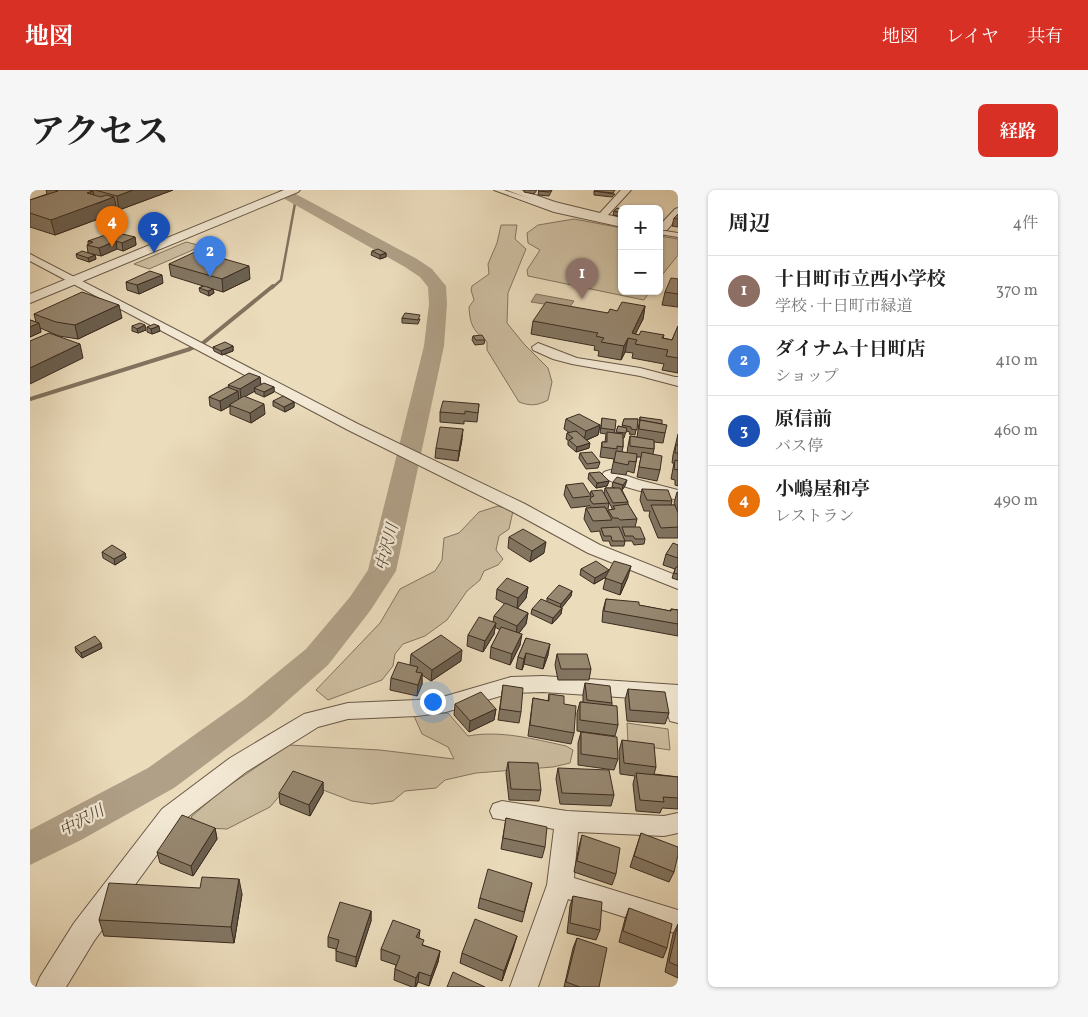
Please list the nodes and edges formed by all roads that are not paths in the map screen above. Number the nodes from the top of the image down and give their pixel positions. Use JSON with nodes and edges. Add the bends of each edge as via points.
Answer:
{"nodes":[{"id":1,"x":294,"y":190,"type":"edge"},
{"id":2,"x":497,"y":190,"type":"edge"},
{"id":3,"x":512,"y":190,"type":"edge"},
{"id":4,"x":626,"y":190,"type":"edge"},
{"id":5,"x":678,"y":211,"type":"edge"},
{"id":6,"x":602,"y":217,"type":"junction"},
{"id":7,"x":618,"y":220,"type":"edge"},
{"id":8,"x":618,"y":224,"type":"edge"},
{"id":9,"x":663,"y":226,"type":"edge"},
{"id":10,"x":663,"y":229,"type":"edge"},
{"id":11,"x":663,"y":230,"type":"edge"},
{"id":12,"x":678,"y":231,"type":"edge"},
{"id":13,"x":678,"y":235,"type":"edge"},
{"id":14,"x":30,"y":257,"type":"edge"},
{"id":15,"x":72,"y":281,"type":"junction"},
{"id":16,"x":30,"y":299,"type":"edge"},
{"id":17,"x":538,"y":347,"type":"dead end"},
{"id":18,"x":678,"y":382,"type":"edge"},
{"id":19,"x":610,"y":475,"type":"dead end"},
{"id":20,"x":678,"y":495,"type":"edge"},
{"id":21,"x":678,"y":583,"type":"edge"},
{"id":22,"x":675,"y":693,"type":"edge"},
{"id":23,"x":678,"y":715,"type":"edge"},
{"id":24,"x":502,"y":811,"type":"dead end"},
{"id":25,"x":567,"y":821,"type":"junction"},
{"id":26,"x":678,"y":824,"type":"edge"},
{"id":27,"x":560,"y":885,"type":"junction"},
{"id":28,"x":678,"y":922,"type":"edge"},
{"id":29,"x":50,"y":987,"type":"edge"},
{"id":30,"x":524,"y":987,"type":"edge"}],
"edges":[{"from":1,"to":15,"type":"street"},
{"from":2,"to":8,"type":"street","via":[[556,210]]},
{"from":3,"to":6,"type":"street"},
{"from":4,"to":6,"type":"street"},
{"from":5,"to":9,"type":"street"},
{"from":6,"to":7,"type":"street"},
{"from":10,"to":12,"type":"street"},
{"from":11,"to":13,"type":"street"},
{"from":14,"to":15,"type":"street"},
{"from":15,"to":16,"type":"street"},
{"from":15,"to":21,"type":"street","via":[[594,549]]},
{"from":17,"to":18,"type":"street","via":[[570,361],[654,374]]},
{"from":19,"to":20,"type":"street"},
{"from":22,"to":23,"type":"street"},
{"from":22,"to":29,"type":"street","via":[[543,684],[511,685],[446,704],[348,710],[312,720],[238,765],[171,816],[84,932]]},
{"from":24,"to":25,"type":"street"},
{"from":25,"to":26,"type":"street"},
{"from":25,"to":27,"type":"street"},
{"from":27,"to":28,"type":"street"},
{"from":27,"to":30,"type":"street"}]}
